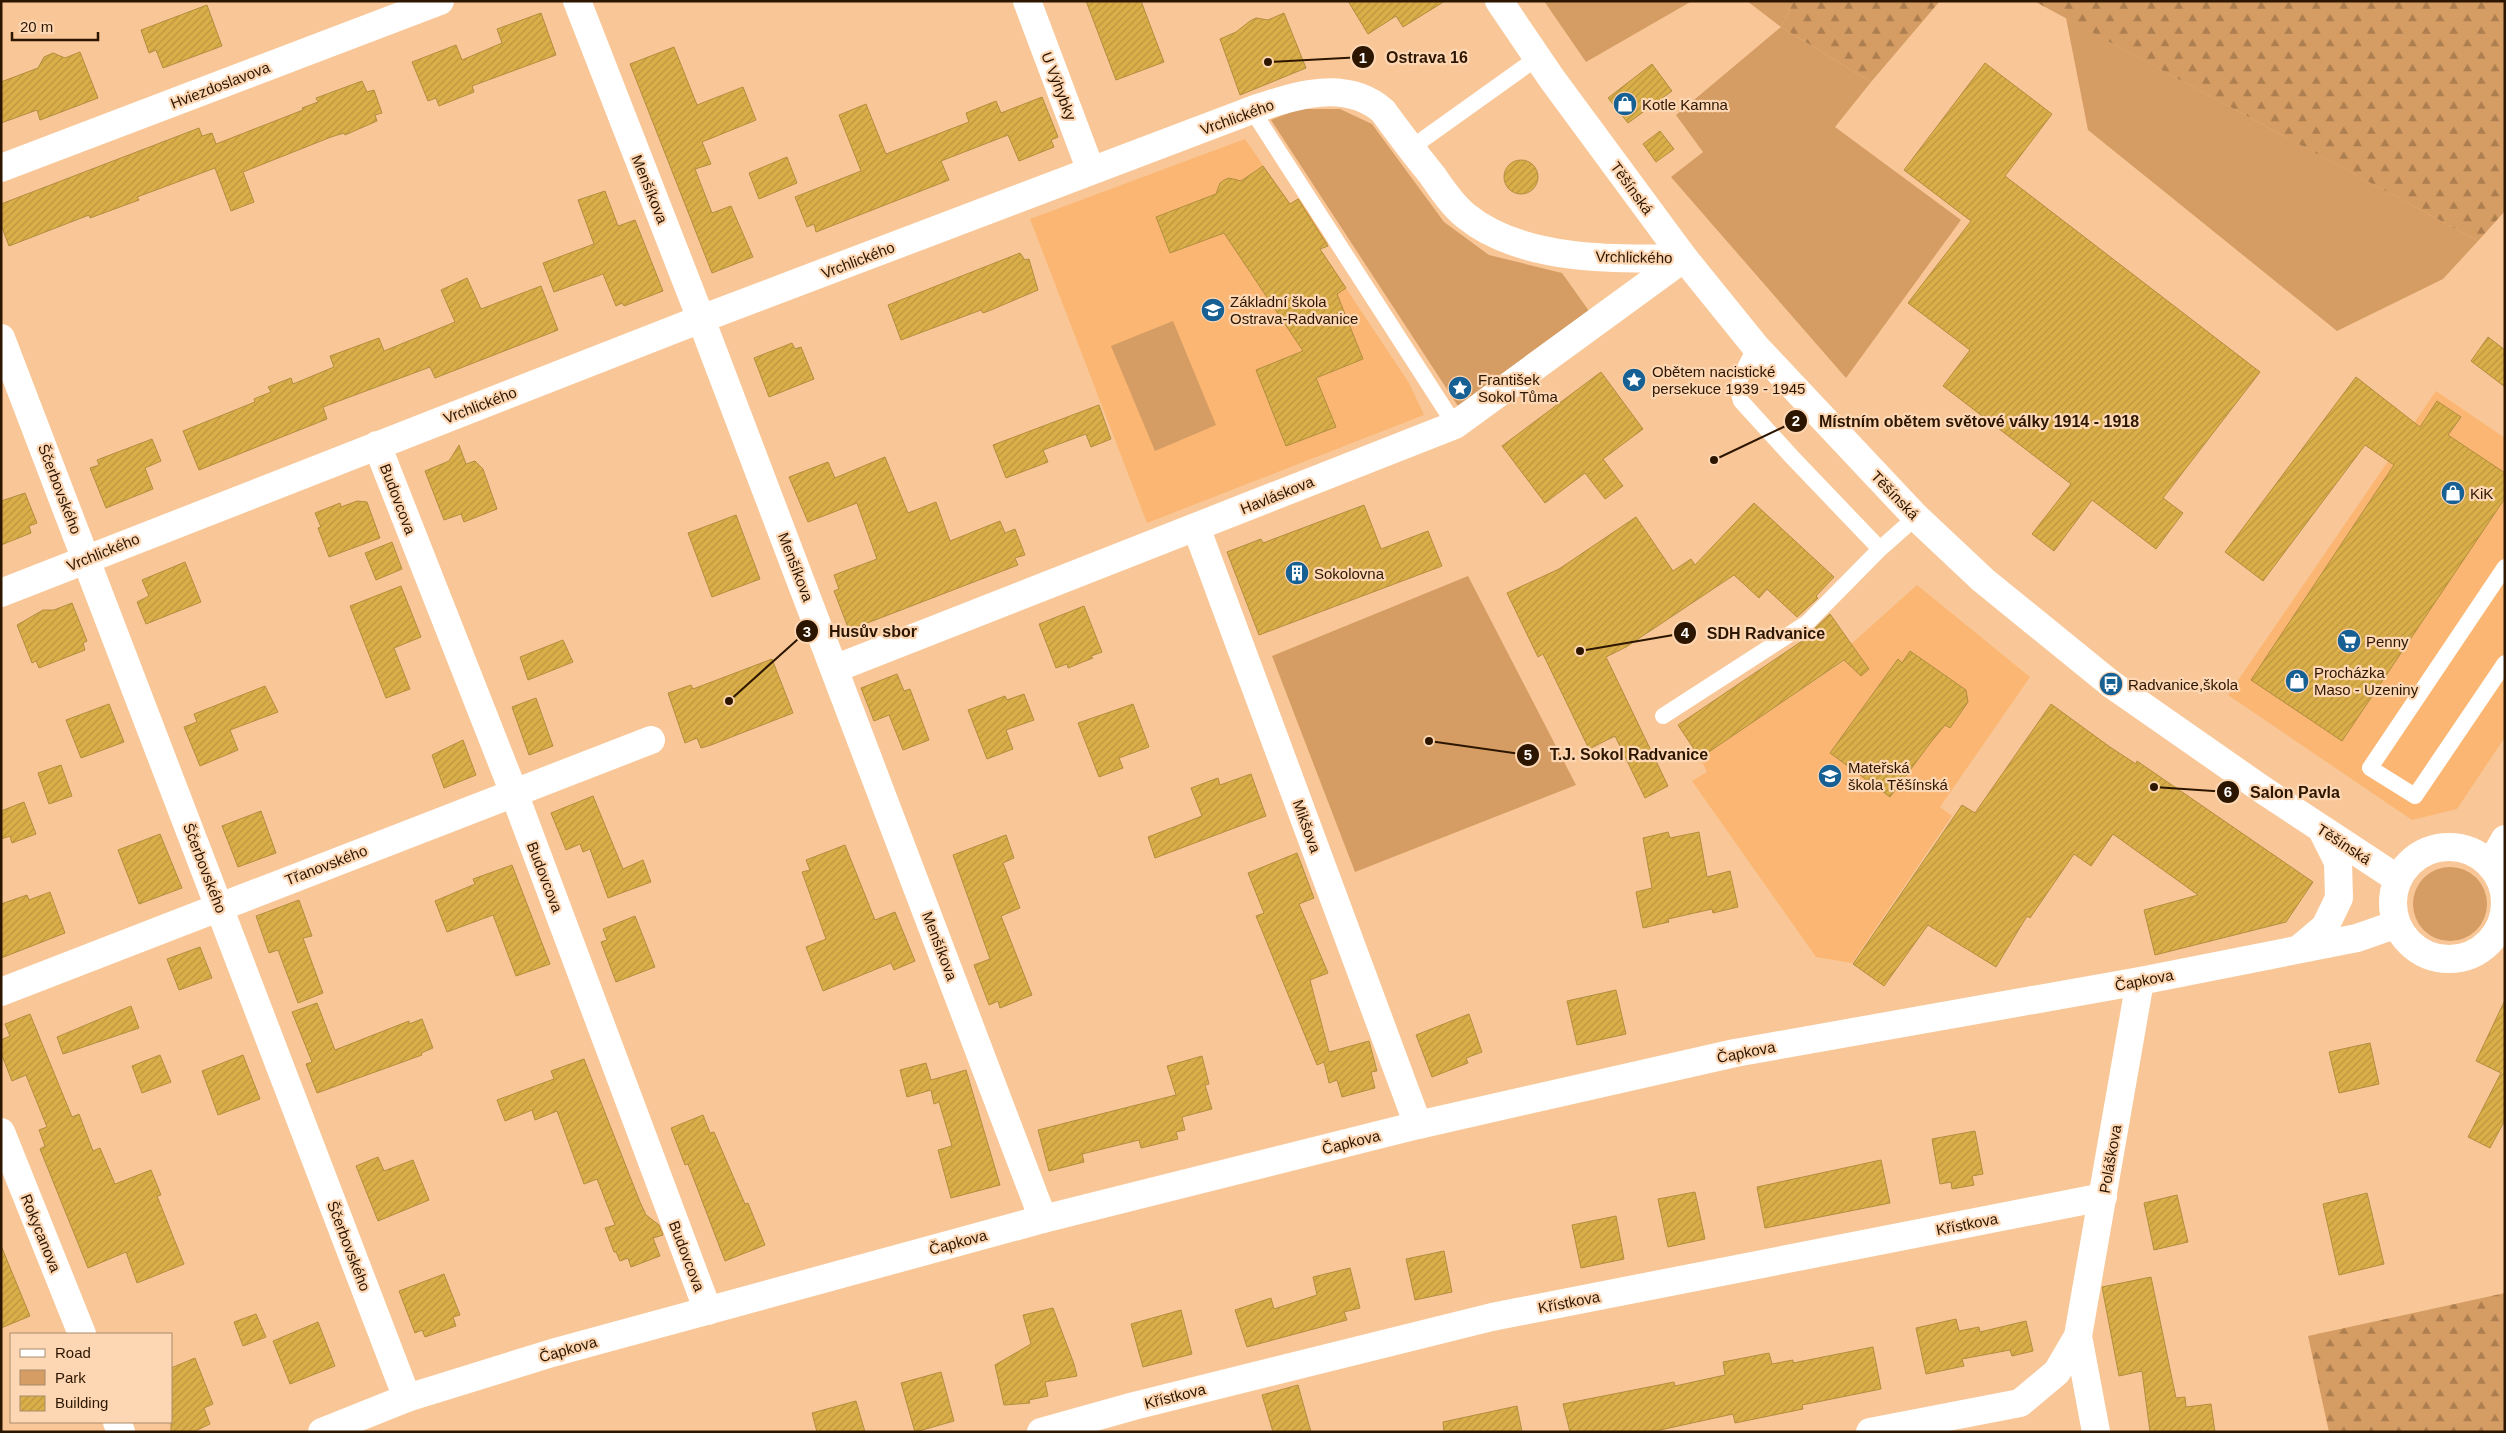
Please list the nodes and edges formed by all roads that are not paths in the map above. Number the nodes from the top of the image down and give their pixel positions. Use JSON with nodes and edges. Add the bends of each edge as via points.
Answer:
{"nodes":[{"id":1,"x":440,"y":1,"type":"edge"},
{"id":2,"x":576,"y":1,"type":"edge"},
{"id":3,"x":1027,"y":1,"type":"edge"},
{"id":4,"x":1499,"y":1,"type":"edge"},
{"id":5,"x":1537,"y":58,"type":"junction"},
{"id":6,"x":1252,"y":110,"type":"junction"},
{"id":7,"x":1421,"y":140,"type":"junction"},
{"id":8,"x":1,"y":168,"type":"edge"},
{"id":9,"x":1090,"y":171,"type":"junction"},
{"id":10,"x":1684,"y":258,"type":"junction"},
{"id":11,"x":702,"y":319,"type":"junction"},
{"id":12,"x":1,"y":338,"type":"edge"},
{"id":13,"x":1756,"y":347,"type":"junction"},
{"id":14,"x":1454,"y":425,"type":"junction"},
{"id":15,"x":377,"y":445,"type":"junction"},
{"id":16,"x":1916,"y":517,"type":"junction"},
{"id":17,"x":1196,"y":527,"type":"junction"},
{"id":18,"x":1880,"y":549,"type":"junction"},
{"id":19,"x":87,"y":558,"type":"junction"},
{"id":20,"x":2505,"y":567,"type":"edge"},
{"id":21,"x":1,"y":593,"type":"edge"},
{"id":22,"x":2505,"y":662,"type":"edge"},
{"id":23,"x":834,"y":669,"type":"junction"},
{"id":24,"x":1663,"y":716,"type":"dead end"},
{"id":25,"x":650,"y":740,"type":"dead end"},
{"id":26,"x":514,"y":793,"type":"junction"},
{"id":27,"x":2321,"y":829,"type":"junction"},
{"id":28,"x":2505,"y":839,"type":"edge"},
{"id":29,"x":2490,"y":865,"type":"junction"},
{"id":30,"x":2398,"y":879,"type":"junction"},
{"id":31,"x":220,"y":906,"type":"junction"},
{"id":32,"x":2397,"y":924,"type":"junction"},
{"id":33,"x":2299,"y":949,"type":"junction"},
{"id":34,"x":2496,"y":950,"type":"edge"},
{"id":35,"x":2140,"y":981,"type":"junction"},
{"id":36,"x":1,"y":992,"type":"edge"},
{"id":37,"x":1418,"y":1125,"type":"junction"},
{"id":38,"x":1,"y":1132,"type":"edge"},
{"id":39,"x":2103,"y":1197,"type":"junction"},
{"id":40,"x":1043,"y":1219,"type":"junction"},
{"id":41,"x":708,"y":1311,"type":"junction"},
{"id":42,"x":82,"y":1333,"type":"edge"},
{"id":43,"x":2078,"y":1336,"type":"junction"},
{"id":44,"x":407,"y":1398,"type":"junction"},
{"id":45,"x":1124,"y":1421,"type":"edge"},
{"id":46,"x":322,"y":1432,"type":"edge"},
{"id":47,"x":1041,"y":1432,"type":"edge"},
{"id":48,"x":1870,"y":1432,"type":"edge"},
{"id":49,"x":2096,"y":1432,"type":"edge"}],
"edges":[{"from":1,"to":8,"type":"street","name":"Hviezdoslavova"},
{"from":2,"to":11,"type":"street","name":"Menšíkova"},
{"from":3,"to":9,"type":"street","name":"U Výhybky"},
{"from":4,"to":5,"type":"street","name":"Těšínská"},
{"from":5,"to":7,"type":"lane"},
{"from":5,"to":10,"type":"street","name":"Těšínská"},
{"from":6,"to":7,"type":"street","name":"Vrchlického","via":[[1324,92],[1354,95],[1367,100]]},
{"from":6,"to":9,"type":"street","name":"Vrchlického"},
{"from":6,"to":14,"type":"lane"},
{"from":7,"to":10,"type":"street","name":"Vrchlického","via":[[1465,215],[1488,231],[1526,246],[1616,260]]},
{"from":9,"to":11,"type":"street","name":"Vrchlického"},
{"from":10,"to":13,"type":"street","name":"Těšínská"},
{"from":10,"to":14,"type":"street","name":"Havláskova"},
{"from":11,"to":15,"type":"street","name":"Vrchlického"},
{"from":11,"to":23,"type":"street","name":"Menšíkova"},
{"from":12,"to":19,"type":"street","name":"Ščerbovského"},
{"from":13,"to":16,"type":"street","name":"Těšínská"},
{"from":13,"to":18,"type":"lane","via":[[1739,380],[1741,401]]},
{"from":14,"to":17,"type":"street","name":"Havláskova"},
{"from":15,"to":19,"type":"street","name":"Vrchlického"},
{"from":15,"to":26,"type":"street","name":"Budovcova"},
{"from":16,"to":18,"type":"lane"},
{"from":16,"to":27,"type":"street","name":"Těšínská","via":[[1983,580],[2103,678]]},
{"from":17,"to":23,"type":"street","name":"Havláskova"},
{"from":17,"to":37,"type":"street","name":"Mikšova"},
{"from":18,"to":24,"type":"lane","via":[[1807,623]]},
{"from":19,"to":21,"type":"street","name":"Vrchlického"},
{"from":19,"to":31,"type":"street","name":"Ščerbovského"},
{"from":20,"to":22,"type":"lane","via":[[2370,768],[2414,796]]},
{"from":23,"to":40,"type":"street","name":"Menšíkova"},
{"from":25,"to":26,"type":"street","name":"Třanovského"},
{"from":26,"to":31,"type":"street","name":"Třanovského"},
{"from":26,"to":41,"type":"street","name":"Budovcova"},
{"from":27,"to":30,"type":"street","name":"Těšínská"},
{"from":27,"to":33,"type":"street","via":[[2338,862],[2339,898],[2325,927]]},
{"from":28,"to":29,"type":"street"},
{"from":29,"to":30,"type":"street","via":[[2476,854],[2459,848],[2441,848],[2423,853],[2408,864]]},
{"from":29,"to":34,"type":"street","via":[[2505,896]]},
{"from":30,"to":32,"type":"street","via":[[2393,902]]},
{"from":31,"to":36,"type":"street","name":"Třanovského"},
{"from":31,"to":44,"type":"street","name":"Ščerbovského"},
{"from":32,"to":33,"type":"street","name":"Čapkova","via":[[2357,938]]},
{"from":32,"to":34,"type":"street","via":[[2406,940],[2437,958],[2454,959]]},
{"from":33,"to":35,"type":"street","name":"Čapkova"},
{"from":35,"to":37,"type":"street","name":"Čapkova","via":[[1735,1053]]},
{"from":35,"to":39,"type":"street","name":"Poláškova"},
{"from":37,"to":40,"type":"street","name":"Čapkova"},
{"from":38,"to":42,"type":"street","name":"Rokycanova"},
{"from":39,"to":43,"type":"street","name":"Poláškova"},
{"from":39,"to":45,"type":"street","name":"Křístkova","via":[[1492,1317]]},
{"from":40,"to":41,"type":"street","name":"Čapkova"},
{"from":41,"to":44,"type":"street","name":"Čapkova","via":[[552,1353]]},
{"from":43,"to":48,"type":"street","name":"Poláškova","via":[[2057,1372],[2020,1403]]},
{"from":43,"to":49,"type":"street","name":"Poláškova"},
{"from":44,"to":46,"type":"street","name":"Čapkova"},
{"from":45,"to":47,"type":"street","name":"Křístkova"}]}
